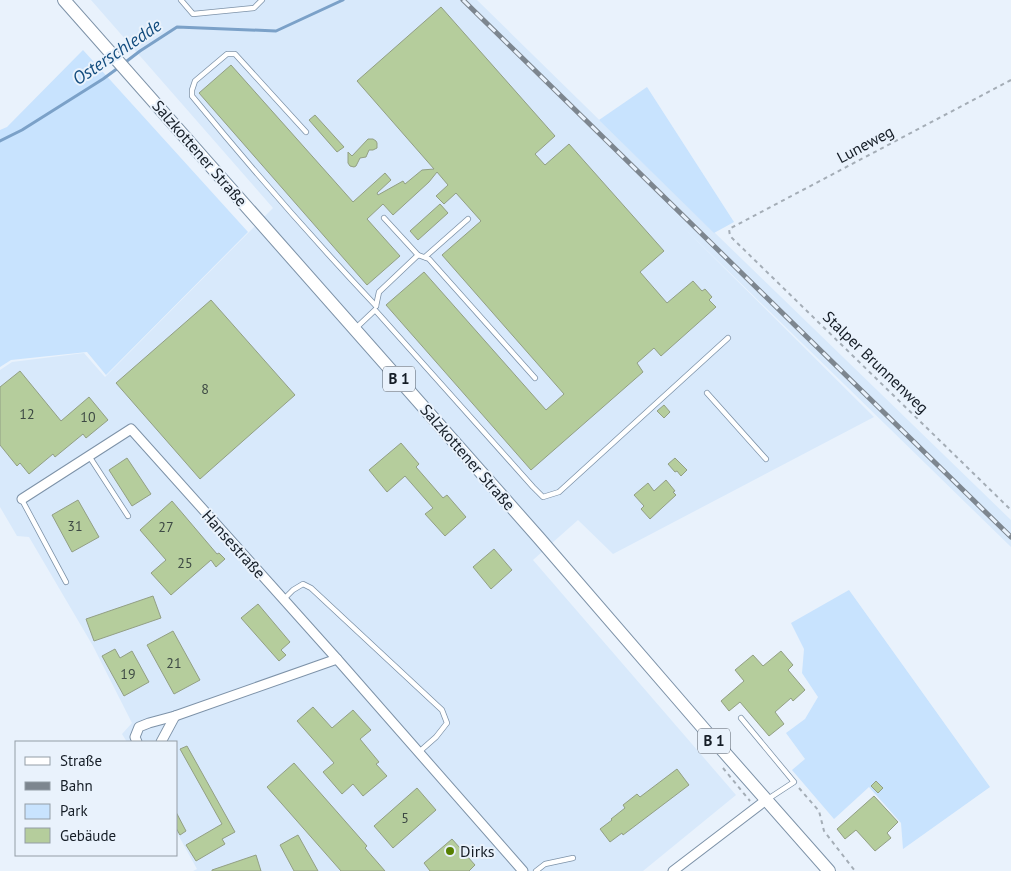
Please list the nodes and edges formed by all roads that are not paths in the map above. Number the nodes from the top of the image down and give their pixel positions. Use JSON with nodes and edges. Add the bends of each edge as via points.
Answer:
{"nodes":[{"id":1,"x":64,"y":0,"type":"edge"},
{"id":2,"x":181,"y":0,"type":"edge"},
{"id":3,"x":262,"y":0,"type":"edge"},
{"id":4,"x":306,"y":132,"type":"dead end"},
{"id":5,"x":384,"y":218,"type":"dead end"},
{"id":6,"x":468,"y":219,"type":"dead end"},
{"id":7,"x":418,"y":255,"type":"junction"},
{"id":8,"x":426,"y":258,"type":"junction"},
{"id":9,"x":376,"y":308,"type":"junction"},
{"id":10,"x":354,"y":329,"type":"junction"},
{"id":11,"x":728,"y":338,"type":"dead end"},
{"id":12,"x":535,"y":378,"type":"dead end"},
{"id":13,"x":707,"y":393,"type":"dead end"},
{"id":14,"x":90,"y":456,"type":"junction"},
{"id":15,"x":766,"y":458,"type":"dead end"},
{"id":16,"x":22,"y":499,"type":"joint"},
{"id":17,"x":128,"y":516,"type":"dead end"},
{"id":18,"x":66,"y":582,"type":"dead end"},
{"id":19,"x":284,"y":599,"type":"junction"},
{"id":20,"x":337,"y":659,"type":"junction"},
{"id":21,"x":175,"y":716,"type":"junction"},
{"id":22,"x":741,"y":718,"type":"dead end"},
{"id":23,"x":137,"y":741,"type":"edge"},
{"id":24,"x":162,"y":741,"type":"edge"},
{"id":25,"x":419,"y":752,"type":"junction"},
{"id":26,"x":766,"y":800,"type":"junction"},
{"id":27,"x":572,"y":858,"type":"dead end"},
{"id":28,"x":522,"y":871,"type":"edge"},
{"id":29,"x":536,"y":871,"type":"edge"},
{"id":30,"x":673,"y":871,"type":"edge"},
{"id":31,"x":829,"y":871,"type":"edge"}],
"edges":[{"from":1,"to":10,"type":"main road","name":"Salzkottener Straße","number":"B 1"},
{"from":2,"to":3,"type":"lane","via":[[193,14],[254,8]]},
{"from":4,"to":9,"type":"lane","via":[[235,54],[227,54],[196,81],[192,90],[192,96],[226,138]]},
{"from":5,"to":7,"type":"lane"},
{"from":6,"to":8,"type":"lane"},
{"from":7,"to":8,"type":"lane"},
{"from":7,"to":9,"type":"lane","via":[[379,292]]},
{"from":8,"to":12,"type":"lane"},
{"from":9,"to":10,"type":"lane"},
{"from":9,"to":11,"type":"lane","via":[[543,497],[559,492]]},
{"from":10,"to":26,"type":"main road","name":"Salzkottener Straße","number":"B 1"},
{"from":13,"to":15,"type":"lane"},
{"from":14,"to":16,"type":"street"},
{"from":14,"to":17,"type":"lane"},
{"from":14,"to":19,"type":"street","name":"Hansestraße","via":[[131,430]]},
{"from":16,"to":18,"type":"lane"},
{"from":19,"to":20,"type":"street","name":"Hansestraße"},
{"from":19,"to":25,"type":"lane","via":[[303,584],[311,588],[442,710],[447,723]]},
{"from":20,"to":21,"type":"street"},
{"from":20,"to":25,"type":"street","name":"Hansestraße"},
{"from":21,"to":23,"type":"street","via":[[139,727]]},
{"from":21,"to":24,"type":"street"},
{"from":22,"to":26,"type":"lane","via":[[794,782]]},
{"from":25,"to":28,"type":"street","name":"Hansestraße"},
{"from":26,"to":30,"type":"street"},
{"from":26,"to":31,"type":"main road","name":"Salzkottener Straße","number":"B 1"},
{"from":27,"to":29,"type":"lane","via":[[545,864]]}]}
